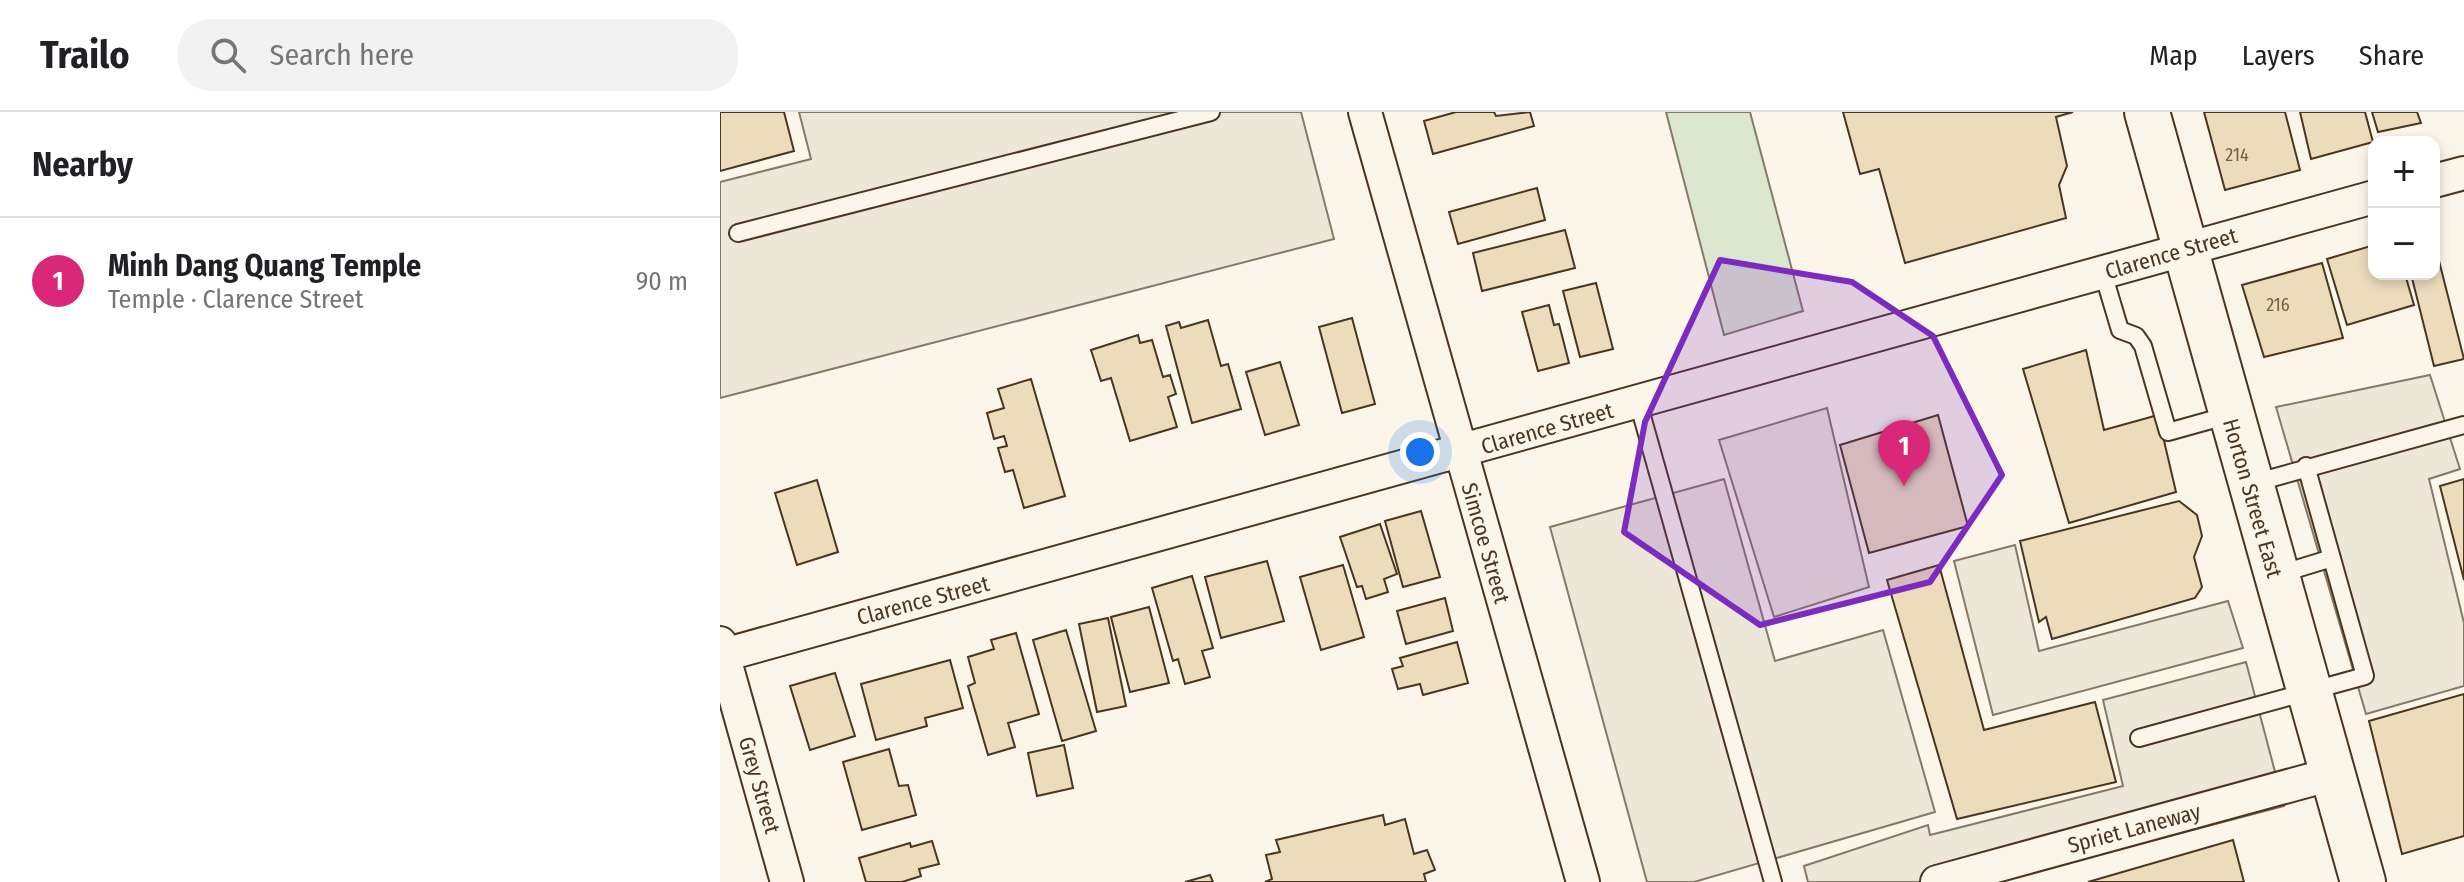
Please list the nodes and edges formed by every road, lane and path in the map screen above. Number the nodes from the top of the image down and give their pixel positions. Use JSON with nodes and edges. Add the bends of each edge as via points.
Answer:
{"nodes":[{"id":1,"x":1211,"y":112,"type":"edge"},
{"id":2,"x":1365,"y":112,"type":"edge"},
{"id":3,"x":2147,"y":112,"type":"edge"},
{"id":4,"x":2464,"y":173,"type":"edge"},
{"id":5,"x":2440,"y":179,"type":"edge"},
{"id":6,"x":2368,"y":199,"type":"edge"},
{"id":7,"x":738,"y":233,"type":"dead end"},
{"id":8,"x":2184,"y":250,"type":"junction"},
{"id":9,"x":2103,"y":273,"type":"junction"},
{"id":10,"x":1638,"y":402,"type":"junction"},
{"id":11,"x":2229,"y":415,"type":"junction"},
{"id":12,"x":2464,"y":425,"type":"edge"},
{"id":13,"x":1460,"y":452,"type":"junction"},
{"id":14,"x":2306,"y":466,"type":"junction"},
{"id":15,"x":2249,"y":485,"type":"junction"},
{"id":16,"x":2332,"y":558,"type":"junction"},
{"id":17,"x":2275,"y":576,"type":"junction"},
{"id":18,"x":721,"y":651,"type":"edge"},
{"id":19,"x":2308,"y":691,"type":"junction"},
{"id":20,"x":2139,"y":738,"type":"dead end"},
{"id":21,"x":2332,"y":774,"type":"junction"},
{"id":22,"x":787,"y":882,"type":"edge"},
{"id":23,"x":1583,"y":882,"type":"edge"},
{"id":24,"x":1773,"y":882,"type":"edge"},
{"id":25,"x":1937,"y":882,"type":"edge"},
{"id":26,"x":2363,"y":882,"type":"edge"}],
"edges":[{"from":1,"to":7,"type":"lane"},
{"from":2,"to":13,"type":"street","name":"Simcoe Street"},
{"from":3,"to":8,"type":"main road","name":"Horton Street East"},
{"from":4,"to":5,"type":"street"},
{"from":6,"to":8,"type":"street","name":"Clarence Street"},
{"from":8,"to":9,"type":"street","name":"Clarence Street"},
{"from":8,"to":11,"type":"main road","name":"Horton Street East"},
{"from":9,"to":10,"type":"street","name":"Clarence Street"},
{"from":9,"to":11,"type":"lane","via":[[2120,330],[2136,336],[2143,346],[2168,432]]},
{"from":10,"to":13,"type":"street","name":"Clarence Street"},
{"from":10,"to":24,"type":"lane"},
{"from":11,"to":15,"type":"main road","name":"Horton Street East"},
{"from":12,"to":14,"type":"lane"},
{"from":13,"to":18,"type":"street","name":"Clarence Street"},
{"from":13,"to":23,"type":"street","name":"Simcoe Street"},
{"from":14,"to":15,"type":"lane"},
{"from":14,"to":16,"type":"lane"},
{"from":15,"to":17,"type":"main road","name":"Horton Street East"},
{"from":16,"to":17,"type":"lane"},
{"from":16,"to":19,"type":"lane","via":[[2365,676]]},
{"from":17,"to":19,"type":"main road","name":"Horton Street East"},
{"from":18,"to":22,"type":"street","name":"Grey Street"},
{"from":19,"to":20,"type":"lane"},
{"from":19,"to":21,"type":"main road","name":"Horton Street East"},
{"from":21,"to":25,"type":"street","name":"Spriet Laneway"},
{"from":21,"to":26,"type":"main road","name":"Horton Street East"}]}
